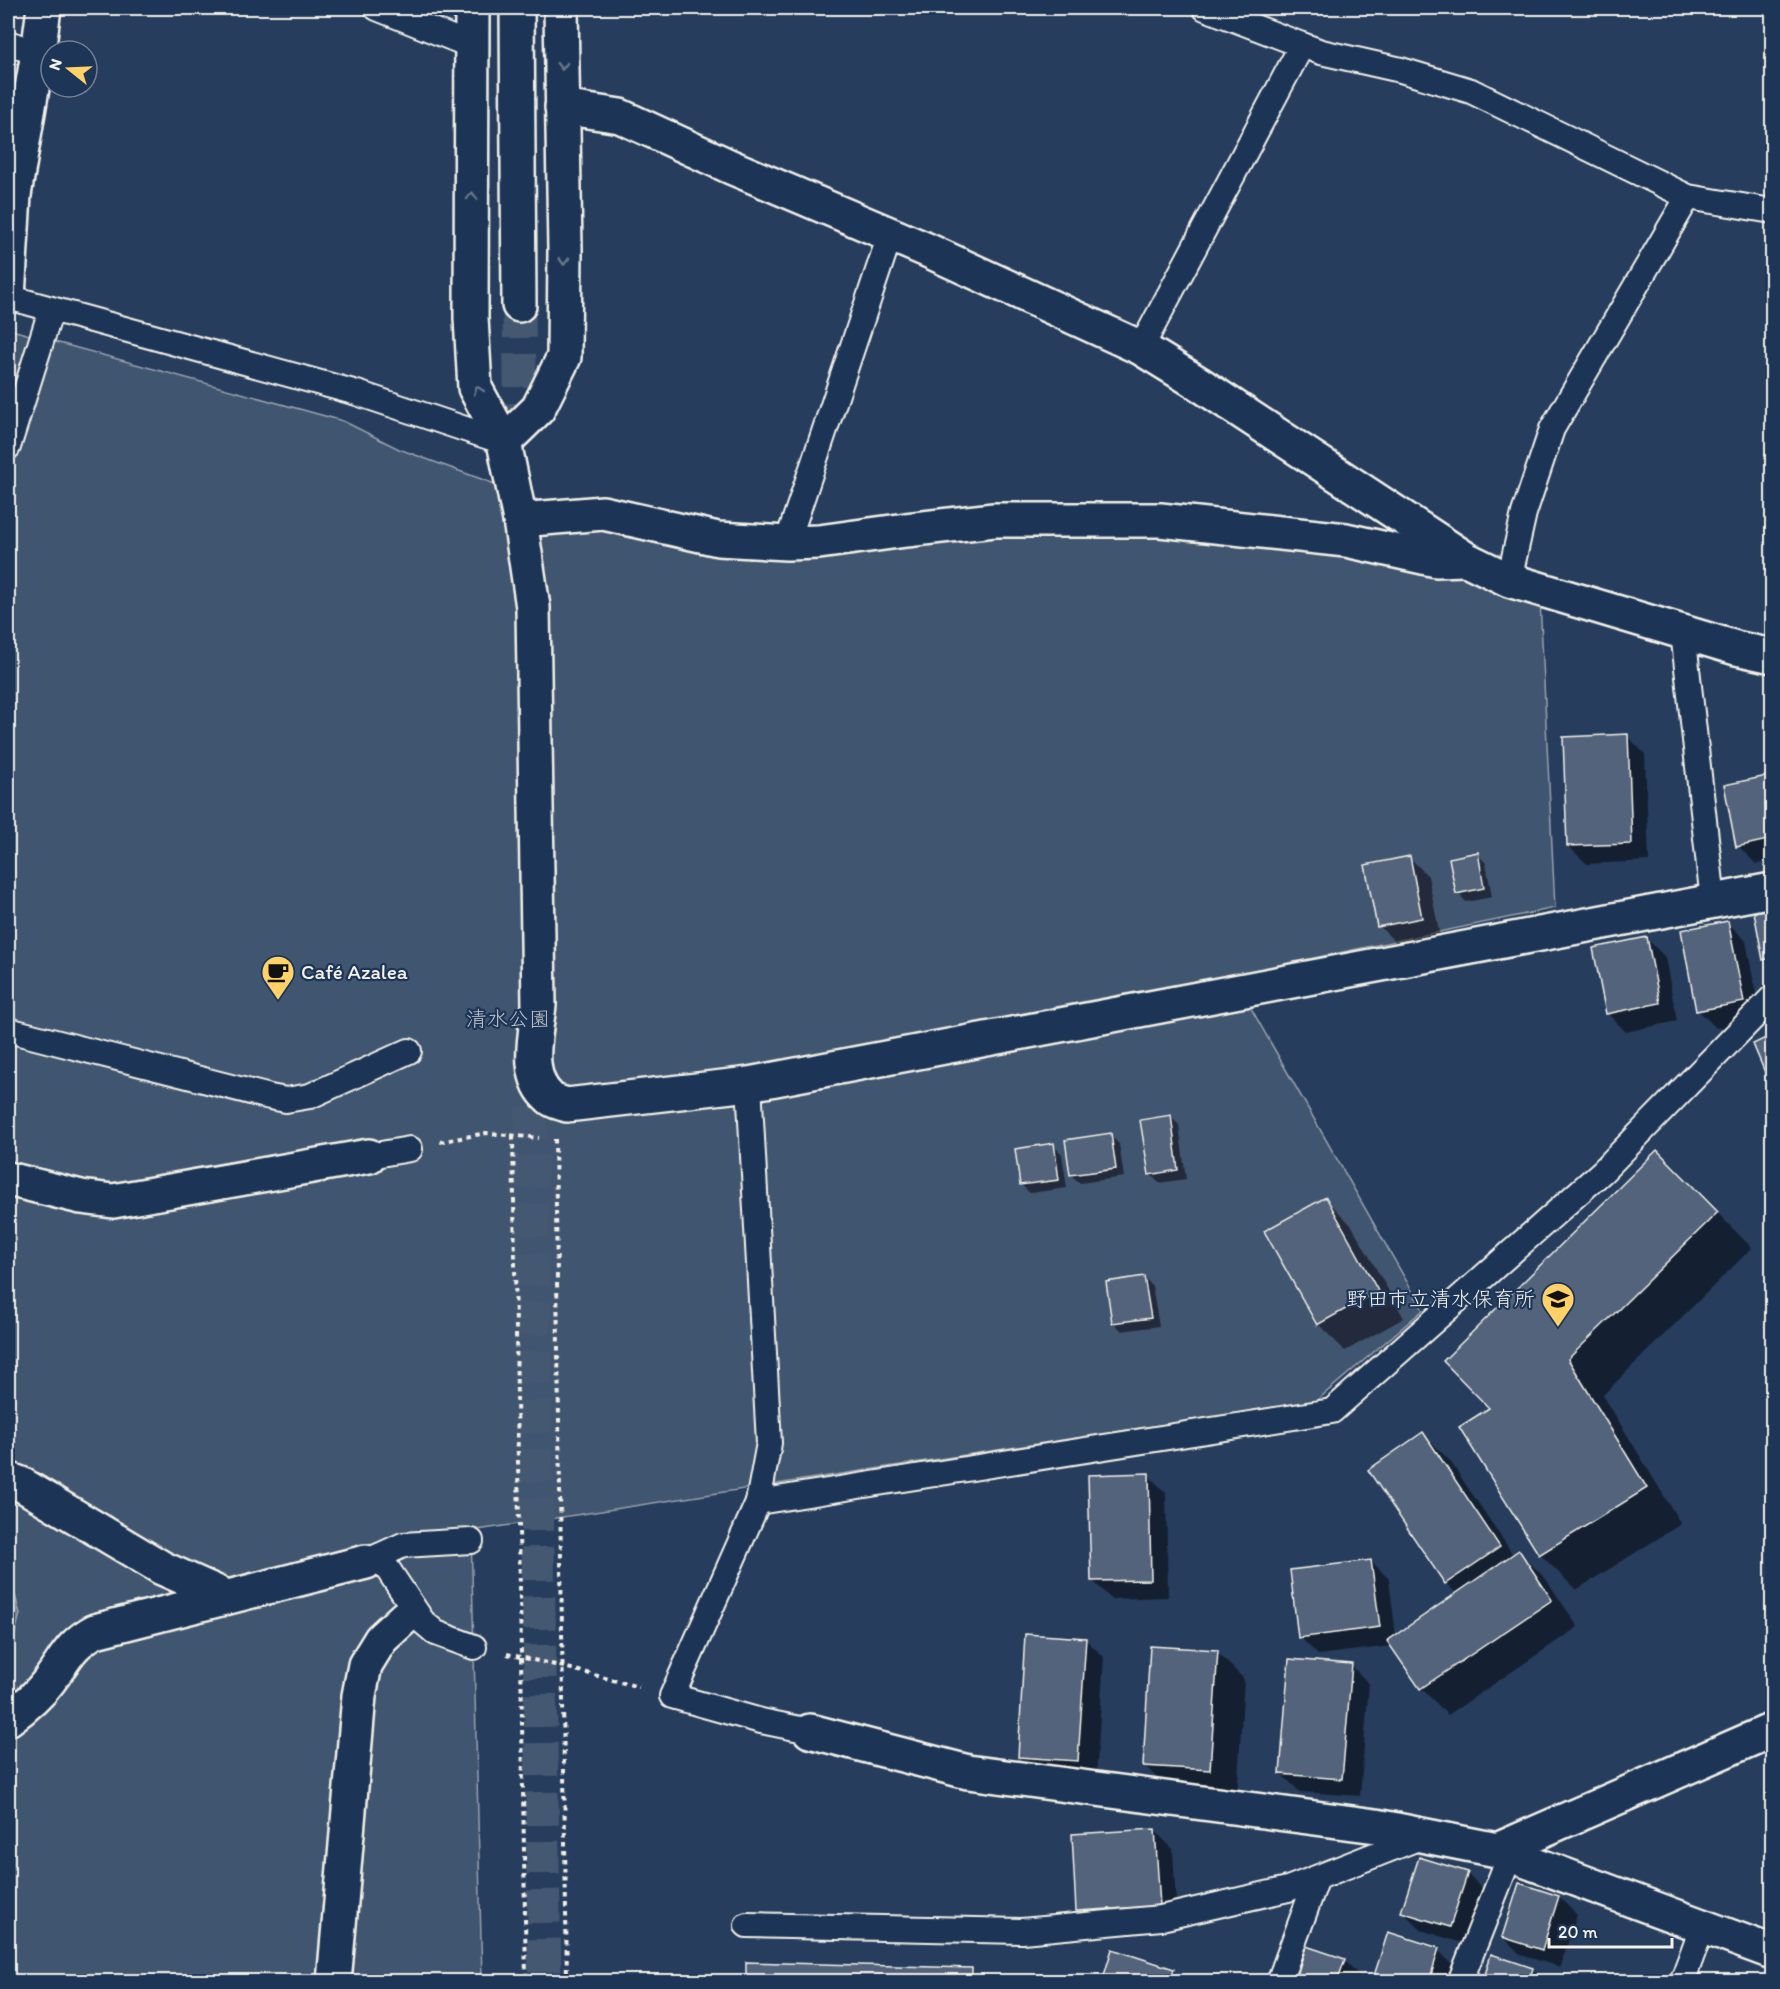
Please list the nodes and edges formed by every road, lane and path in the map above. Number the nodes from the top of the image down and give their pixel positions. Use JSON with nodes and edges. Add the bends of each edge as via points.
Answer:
{"nodes":[{"id":1,"x":44,"y":8,"type":"edge"},
{"id":2,"x":377,"y":8,"type":"edge"},
{"id":3,"x":472,"y":8,"type":"edge"},
{"id":4,"x":517,"y":8,"type":"edge"},
{"id":5,"x":561,"y":8,"type":"edge"},
{"id":6,"x":1204,"y":8,"type":"edge"},
{"id":7,"x":8,"y":43,"type":"edge"},
{"id":8,"x":1302,"y":45,"type":"junction"},
{"id":9,"x":472,"y":46,"type":"junction"},
{"id":10,"x":38,"y":53,"type":"junction"},
{"id":11,"x":562,"y":107,"type":"junction"},
{"id":12,"x":1688,"y":197,"type":"junction"},
{"id":13,"x":1773,"y":211,"type":"edge"},
{"id":14,"x":890,"y":235,"type":"junction"},
{"id":15,"x":8,"y":297,"type":"edge"},
{"id":16,"x":519,"y":305,"type":"tunnel mouth"},
{"id":17,"x":51,"y":310,"type":"junction"},
{"id":18,"x":1141,"y":348,"type":"junction"},
{"id":19,"x":504,"y":442,"type":"junction"},
{"id":20,"x":8,"y":447,"type":"edge"},
{"id":21,"x":520,"y":520,"type":"junction"},
{"id":22,"x":787,"y":543,"type":"junction"},
{"id":23,"x":1466,"y":559,"type":"junction"},
{"id":24,"x":1509,"y":580,"type":"junction"},
{"id":25,"x":1683,"y":632,"type":"junction"},
{"id":26,"x":1773,"y":656,"type":"edge"},
{"id":27,"x":1773,"y":890,"type":"edge"},
{"id":28,"x":1713,"y":901,"type":"junction"},
{"id":29,"x":1773,"y":998,"type":"edge"},
{"id":30,"x":8,"y":1030,"type":"edge"},
{"id":31,"x":409,"y":1051,"type":"dead end"},
{"id":32,"x":749,"y":1084,"type":"junction"},
{"id":33,"x":513,"y":1136,"type":"junction"},
{"id":34,"x":410,"y":1149,"type":"joint"},
{"id":35,"x":369,"y":1156,"type":"joint"},
{"id":36,"x":8,"y":1179,"type":"edge"},
{"id":37,"x":8,"y":1479,"type":"edge"},
{"id":38,"x":758,"y":1502,"type":"junction"},
{"id":39,"x":471,"y":1541,"type":"dead end"},
{"id":40,"x":373,"y":1559,"type":"junction"},
{"id":41,"x":227,"y":1597,"type":"junction"},
{"id":42,"x":410,"y":1612,"type":"junction"},
{"id":43,"x":474,"y":1647,"type":"joint"},
{"id":44,"x":520,"y":1657,"type":"junction"},
{"id":45,"x":564,"y":1667,"type":"junction"},
{"id":46,"x":672,"y":1696,"type":"junction"},
{"id":47,"x":8,"y":1719,"type":"edge"},
{"id":48,"x":1773,"y":1730,"type":"edge"},
{"id":49,"x":810,"y":1731,"type":"joint"},
{"id":50,"x":1423,"y":1836,"type":"junction"},
{"id":51,"x":1503,"y":1853,"type":"junction"},
{"id":52,"x":1317,"y":1878,"type":"junction"},
{"id":53,"x":747,"y":1925,"type":"dead end"},
{"id":54,"x":1703,"y":1925,"type":"junction"},
{"id":55,"x":1773,"y":1952,"type":"edge"},
{"id":56,"x":334,"y":1982,"type":"edge"},
{"id":57,"x":526,"y":1982,"type":"edge"},
{"id":58,"x":567,"y":1982,"type":"edge"},
{"id":59,"x":1279,"y":1982,"type":"edge"},
{"id":60,"x":1460,"y":1982,"type":"edge"},
{"id":61,"x":1682,"y":1982,"type":"edge"}],
"edges":[{"from":1,"to":10,"type":"street"},
{"from":2,"to":9,"type":"lane"},
{"from":3,"to":9,"type":"street"},
{"from":4,"to":16,"type":"street"},
{"from":5,"to":11,"type":"street","one_way":true},
{"from":6,"to":8,"type":"lane"},
{"from":7,"to":10,"type":"lane"},
{"from":8,"to":12,"type":"lane","via":[[1471,91]]},
{"from":8,"to":18,"type":"lane"},
{"from":19,"to":9,"type":"street","one_way":true,"via":[[475,388],[471,318]]},
{"from":10,"to":15,"type":"street","via":[[14,195]]},
{"from":11,"to":14,"type":"street","via":[[620,116]]},
{"from":11,"to":19,"type":"street","one_way":true,"via":[[564,357],[538,409]]},
{"from":12,"to":13,"type":"lane"},
{"from":12,"to":24,"type":"lane","via":[[1552,429],[1524,513]]},
{"from":14,"to":18,"type":"street"},
{"from":14,"to":22,"type":"lane"},
{"from":15,"to":17,"type":"lane"},
{"from":17,"to":19,"type":"lane","via":[[357,393]]},
{"from":17,"to":20,"type":"lane"},
{"from":18,"to":23,"type":"street"},
{"from":19,"to":21,"type":"street"},
{"from":21,"to":22,"type":"street","via":[[603,513],[718,539]]},
{"from":21,"to":32,"type":"street","via":[[532,607],[539,1005],[536,1079],[550,1099],[567,1105]]},
{"from":22,"to":23,"type":"street","via":[[994,520],[1160,520],[1346,540],[1436,560]]},
{"from":23,"to":24,"type":"street"},
{"from":24,"to":25,"type":"street"},
{"from":25,"to":26,"type":"street"},
{"from":25,"to":28,"type":"lane"},
{"from":27,"to":28,"type":"street"},
{"from":28,"to":32,"type":"street"},
{"from":29,"to":38,"type":"lane","via":[[1603,1171],[1332,1412]]},
{"from":30,"to":31,"type":"lane","via":[[286,1100],[310,1096]]},
{"from":32,"to":38,"type":"lane","via":[[769,1443]]},
{"from":33,"to":34,"type":"path","via":[[486,1133]]},
{"from":33,"to":44,"type":"path"},
{"from":33,"to":45,"type":"path","via":[[555,1139]]},
{"from":34,"to":35,"type":"lane"},
{"from":35,"to":36,"type":"street","via":[[113,1201]]},
{"from":37,"to":41,"type":"street","via":[[162,1568]]},
{"from":38,"to":46,"type":"lane"},
{"from":39,"to":40,"type":"lane","via":[[403,1545]]},
{"from":40,"to":41,"type":"street"},
{"from":40,"to":42,"type":"lane"},
{"from":41,"to":47,"type":"street","via":[[81,1638],[48,1682]]},
{"from":42,"to":43,"type":"lane","via":[[436,1633]]},
{"from":42,"to":56,"type":"street","via":[[381,1639],[365,1665]]},
{"from":43,"to":44,"type":"path"},
{"from":44,"to":45,"type":"path"},
{"from":44,"to":57,"type":"path"},
{"from":45,"to":46,"type":"path"},
{"from":45,"to":58,"type":"path"},
{"from":46,"to":49,"type":"lane"},
{"from":48,"to":51,"type":"street"},
{"from":49,"to":50,"type":"street","via":[[968,1772],[1376,1826]]},
{"from":50,"to":51,"type":"street"},
{"from":50,"to":52,"type":"lane"},
{"from":51,"to":54,"type":"street"},
{"from":51,"to":60,"type":"lane"},
{"from":52,"to":53,"type":"lane","via":[[1288,1889],[1161,1918],[1022,1931]]},
{"from":52,"to":59,"type":"lane"},
{"from":54,"to":55,"type":"street"},
{"from":54,"to":61,"type":"lane"}]}
